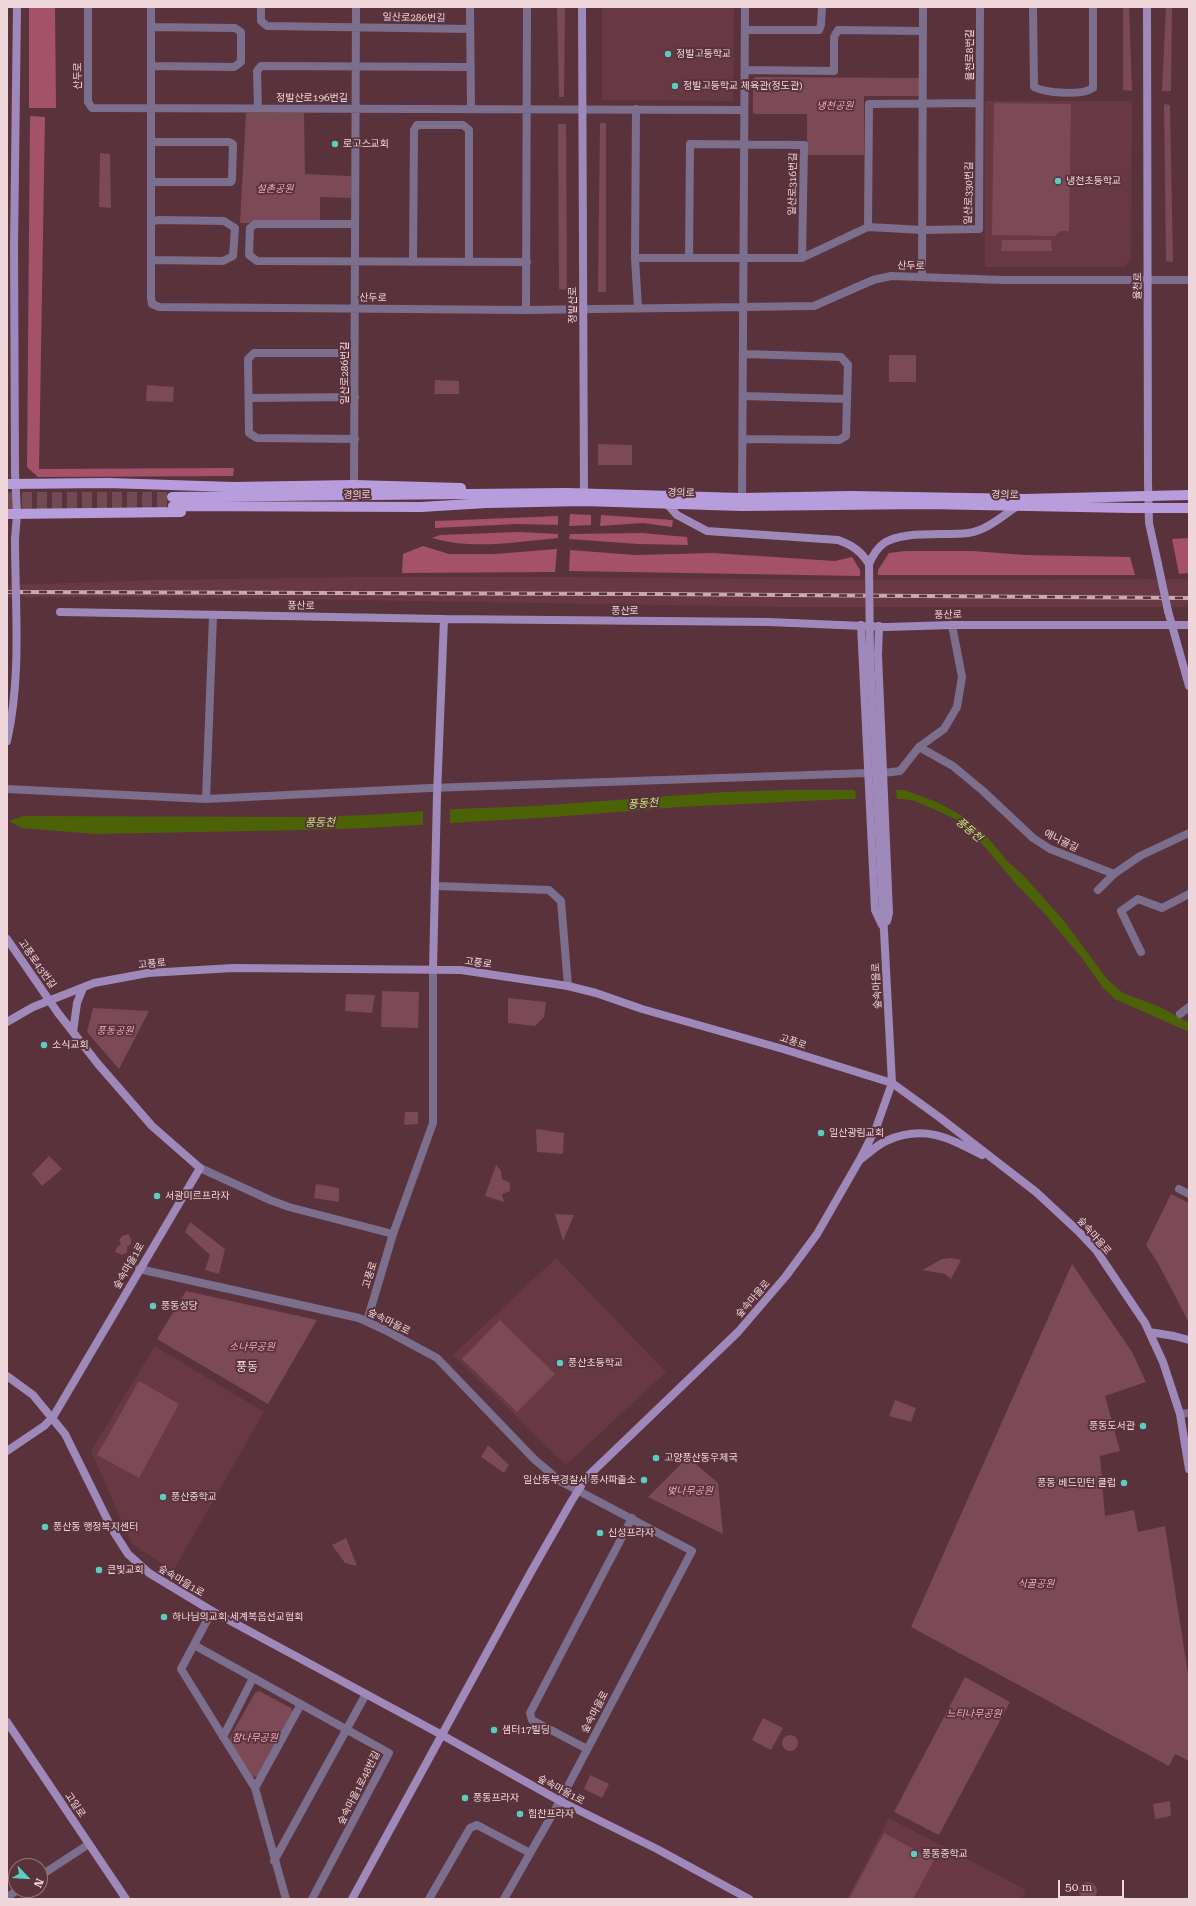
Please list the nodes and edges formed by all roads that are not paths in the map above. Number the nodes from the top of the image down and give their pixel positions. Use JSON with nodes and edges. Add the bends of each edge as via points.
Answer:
{"nodes":[{"id":1,"x":17,"y":7,"type":"edge"},
{"id":2,"x":88,"y":7,"type":"edge"},
{"id":3,"x":151,"y":7,"type":"edge"},
{"id":4,"x":261,"y":7,"type":"edge"},
{"id":5,"x":356,"y":7,"type":"edge"},
{"id":6,"x":470,"y":7,"type":"edge"},
{"id":7,"x":527,"y":7,"type":"edge"},
{"id":8,"x":582,"y":7,"type":"edge"},
{"id":9,"x":745,"y":7,"type":"edge"},
{"id":10,"x":822,"y":7,"type":"edge"},
{"id":11,"x":923,"y":7,"type":"edge"},
{"id":12,"x":980,"y":7,"type":"edge"},
{"id":13,"x":1034,"y":7,"type":"edge"},
{"id":14,"x":1093,"y":7,"type":"edge"},
{"id":15,"x":1147,"y":7,"type":"edge"},
{"id":16,"x":151,"y":27,"type":"junction"},
{"id":17,"x":356,"y":28,"type":"junction"},
{"id":18,"x":470,"y":29,"type":"junction"},
{"id":19,"x":745,"y":30,"type":"junction"},
{"id":20,"x":923,"y":31,"type":"junction"},
{"id":21,"x":151,"y":66,"type":"junction"},
{"id":22,"x":355,"y":66,"type":"junction"},
{"id":23,"x":471,"y":67,"type":"junction"},
{"id":24,"x":745,"y":70,"type":"junction"},
{"id":25,"x":979,"y":103,"type":"junction"},
{"id":26,"x":924,"y":104,"type":"junction"},
{"id":27,"x":152,"y":108,"type":"junction"},
{"id":28,"x":258,"y":108,"type":"junction"},
{"id":29,"x":356,"y":108,"type":"junction"},
{"id":30,"x":472,"y":109,"type":"junction"},
{"id":31,"x":526,"y":109,"type":"junction"},
{"id":32,"x":583,"y":109,"type":"junction"},
{"id":33,"x":636,"y":109,"type":"junction"},
{"id":34,"x":744,"y":110,"type":"junction"},
{"id":35,"x":152,"y":142,"type":"junction"},
{"id":36,"x":744,"y":144,"type":"junction"},
{"id":37,"x":152,"y":182,"type":"junction"},
{"id":38,"x":151,"y":222,"type":"junction"},
{"id":39,"x":355,"y":224,"type":"junction"},
{"id":40,"x":868,"y":227,"type":"junction"},
{"id":41,"x":924,"y":230,"type":"junction"},
{"id":42,"x":635,"y":258,"type":"junction"},
{"id":43,"x":689,"y":258,"type":"junction"},
{"id":44,"x":802,"y":258,"type":"junction"},
{"id":45,"x":744,"y":259,"type":"junction"},
{"id":46,"x":152,"y":260,"type":"junction"},
{"id":47,"x":355,"y":261,"type":"junction"},
{"id":48,"x":469,"y":261,"type":"junction"},
{"id":49,"x":413,"y":262,"type":"junction"},
{"id":50,"x":527,"y":262,"type":"junction"},
{"id":51,"x":922,"y":276,"type":"junction"},
{"id":52,"x":1147,"y":279,"type":"junction"},
{"id":53,"x":1189,"y":280,"type":"edge"},
{"id":54,"x":355,"y":307,"type":"junction"},
{"id":55,"x":583,"y":308,"type":"junction"},
{"id":56,"x":638,"y":308,"type":"junction"},
{"id":57,"x":744,"y":308,"type":"junction"},
{"id":58,"x":526,"y":310,"type":"junction"},
{"id":59,"x":354,"y":353,"type":"junction"},
{"id":60,"x":744,"y":354,"type":"junction"},
{"id":61,"x":743,"y":396,"type":"junction"},
{"id":62,"x":355,"y":397,"type":"junction"},
{"id":63,"x":249,"y":398,"type":"junction"},
{"id":64,"x":847,"y":399,"type":"junction"},
{"id":65,"x":355,"y":439,"type":"junction"},
{"id":66,"x":743,"y":439,"type":"junction"},
{"id":67,"x":11,"y":484,"type":"edge"},
{"id":68,"x":354,"y":485,"type":"junction"},
{"id":69,"x":1189,"y":495,"type":"edge"},
{"id":70,"x":1149,"y":496,"type":"junction"},
{"id":71,"x":584,"y":497,"type":"junction"},
{"id":72,"x":742,"y":498,"type":"junction"},
{"id":73,"x":486,"y":499,"type":"junction"},
{"id":74,"x":172,"y":502,"type":"tunnel mouth"},
{"id":75,"x":668,"y":504,"type":"junction"},
{"id":76,"x":1016,"y":507,"type":"junction"},
{"id":77,"x":1149,"y":508,"type":"junction"},
{"id":78,"x":1189,"y":508,"type":"edge"},
{"id":79,"x":12,"y":514,"type":"edge"},
{"id":80,"x":869,"y":564,"type":"junction"},
{"id":81,"x":60,"y":612,"type":"dead end"},
{"id":82,"x":214,"y":616,"type":"junction"},
{"id":83,"x":444,"y":619,"type":"junction"},
{"id":84,"x":1173,"y":624,"type":"junction"},
{"id":85,"x":861,"y":625,"type":"junction"},
{"id":86,"x":952,"y":625,"type":"junction"},
{"id":87,"x":1189,"y":625,"type":"edge"},
{"id":88,"x":879,"y":626,"type":"junction"},
{"id":89,"x":1189,"y":686,"type":"edge"},
{"id":90,"x":7,"y":741,"type":"edge"},
{"id":91,"x":919,"y":747,"type":"junction"},
{"id":92,"x":867,"y":776,"type":"junction"},
{"id":93,"x":883,"y":776,"type":"junction"},
{"id":94,"x":7,"y":788,"type":"edge"},
{"id":95,"x":438,"y":788,"type":"junction"},
{"id":96,"x":206,"y":799,"type":"junction"},
{"id":97,"x":1189,"y":833,"type":"edge"},
{"id":98,"x":1114,"y":874,"type":"junction"},
{"id":99,"x":436,"y":886,"type":"junction"},
{"id":100,"x":1098,"y":890,"type":"dead end"},
{"id":101,"x":1189,"y":894,"type":"edge"},
{"id":102,"x":884,"y":929,"type":"junction"},
{"id":103,"x":7,"y":940,"type":"edge"},
{"id":104,"x":1141,"y":952,"type":"dead end"},
{"id":105,"x":433,"y":969,"type":"junction"},
{"id":106,"x":568,"y":986,"type":"junction"},
{"id":107,"x":83,"y":988,"type":"junction"},
{"id":108,"x":51,"y":1001,"type":"junction"},
{"id":109,"x":1189,"y":1007,"type":"edge"},
{"id":110,"x":1180,"y":1014,"type":"dead end"},
{"id":111,"x":7,"y":1022,"type":"edge"},
{"id":112,"x":73,"y":1032,"type":"junction"},
{"id":113,"x":892,"y":1083,"type":"junction"},
{"id":114,"x":859,"y":1161,"type":"junction"},
{"id":115,"x":1000,"y":1164,"type":"junction"},
{"id":116,"x":200,"y":1168,"type":"junction"},
{"id":117,"x":1179,"y":1189,"type":"dead end"},
{"id":118,"x":1189,"y":1194,"type":"edge"},
{"id":119,"x":393,"y":1234,"type":"junction"},
{"id":120,"x":139,"y":1270,"type":"junction"},
{"id":121,"x":366,"y":1321,"type":"junction"},
{"id":122,"x":1150,"y":1332,"type":"junction"},
{"id":123,"x":1189,"y":1340,"type":"edge"},
{"id":124,"x":7,"y":1376,"type":"edge"},
{"id":125,"x":1189,"y":1413,"type":"edge"},
{"id":126,"x":1180,"y":1414,"type":"junction"},
{"id":127,"x":53,"y":1417,"type":"junction"},
{"id":128,"x":7,"y":1451,"type":"edge"},
{"id":129,"x":1189,"y":1469,"type":"edge"},
{"id":130,"x":577,"y":1491,"type":"junction"},
{"id":131,"x":632,"y":1518,"type":"junction"},
{"id":132,"x":212,"y":1611,"type":"junction"},
{"id":133,"x":194,"y":1645,"type":"junction"},
{"id":134,"x":253,"y":1678,"type":"junction"},
{"id":135,"x":366,"y":1694,"type":"junction"},
{"id":136,"x":301,"y":1704,"type":"junction"},
{"id":137,"x":7,"y":1722,"type":"edge"},
{"id":138,"x":346,"y":1730,"type":"junction"},
{"id":139,"x":442,"y":1735,"type":"junction"},
{"id":140,"x":223,"y":1737,"type":"junction"},
{"id":141,"x":587,"y":1749,"type":"junction"},
{"id":142,"x":255,"y":1788,"type":"junction"},
{"id":143,"x":560,"y":1801,"type":"junction"},
{"id":144,"x":89,"y":1844,"type":"junction"},
{"id":145,"x":530,"y":1853,"type":"junction"},
{"id":146,"x":274,"y":1861,"type":"junction"},
{"id":147,"x":48,"y":1871,"type":"edge"},
{"id":148,"x":126,"y":1899,"type":"edge"},
{"id":149,"x":286,"y":1899,"type":"edge"},
{"id":150,"x":312,"y":1899,"type":"edge"},
{"id":151,"x":352,"y":1899,"type":"edge"},
{"id":152,"x":429,"y":1899,"type":"edge"},
{"id":153,"x":504,"y":1899,"type":"edge"},
{"id":154,"x":749,"y":1899,"type":"edge"}],
"edges":[{"from":1,"to":67,"type":"main road"},
{"from":2,"to":27,"type":"street","name":"산두로","via":[[88,102],[92,108]]},
{"from":3,"to":16,"type":"street","name":"산두로"},
{"from":4,"to":17,"type":"street","name":"일산로286번길","via":[[260,21],[267,26]]},
{"from":5,"to":17,"type":"street","name":"일산로286번길"},
{"from":6,"to":18,"type":"street"},
{"from":7,"to":31,"type":"street"},
{"from":8,"to":32,"type":"main road","name":"정발산로"},
{"from":9,"to":19,"type":"street"},
{"from":10,"to":19,"type":"street","via":[[819,30]]},
{"from":11,"to":20,"type":"street"},
{"from":12,"to":25,"type":"street","name":"율천로8번길"},
{"from":13,"to":14,"type":"street","via":[[1034,87],[1043,91],[1086,92],[1092,88]]},
{"from":15,"to":52,"type":"main road","name":"율천로"},
{"from":16,"to":21,"type":"street","name":"산두로"},
{"from":16,"to":21,"type":"street","via":[[235,28],[241,32],[241,62],[234,67]]},
{"from":17,"to":18,"type":"street","name":"일산로286번길"},
{"from":17,"to":22,"type":"street","name":"일산로286번길"},
{"from":18,"to":23,"type":"street"},
{"from":19,"to":24,"type":"street"},
{"from":20,"to":24,"type":"street","via":[[838,30],[834,38],[834,71]]},
{"from":20,"to":26,"type":"street"},
{"from":21,"to":27,"type":"street","name":"산두로"},
{"from":22,"to":23,"type":"street"},
{"from":22,"to":28,"type":"street","via":[[261,66],[257,71]]},
{"from":22,"to":29,"type":"street","name":"일산로286번길"},
{"from":23,"to":30,"type":"street"},
{"from":24,"to":34,"type":"street"},
{"from":25,"to":26,"type":"street"},
{"from":25,"to":41,"type":"street","name":"일산로330번길","via":[[979,229]]},
{"from":26,"to":40,"type":"street","via":[[869,104]]},
{"from":26,"to":41,"type":"street"},
{"from":27,"to":28,"type":"street","name":"정발산로196번길"},
{"from":27,"to":35,"type":"street","name":"산두로"},
{"from":28,"to":29,"type":"street","name":"정발산로196번길"},
{"from":29,"to":30,"type":"street","name":"정발산로196번길"},
{"from":29,"to":39,"type":"street","name":"일산로286번길"},
{"from":30,"to":31,"type":"street","name":"정발산로196번길"},
{"from":31,"to":32,"type":"street","name":"정발산로196번길"},
{"from":31,"to":50,"type":"street"},
{"from":32,"to":33,"type":"street"},
{"from":32,"to":55,"type":"main road","name":"정발산로"},
{"from":33,"to":34,"type":"street"},
{"from":33,"to":42,"type":"street"},
{"from":34,"to":36,"type":"street"},
{"from":35,"to":37,"type":"street","name":"산두로"},
{"from":35,"to":37,"type":"street","via":[[229,142],[232,144],[232,173],[231,182]]},
{"from":36,"to":43,"type":"street","name":"일산로316번길","via":[[690,144]]},
{"from":36,"to":44,"type":"street","name":"일산로316번길","via":[[804,146]]},
{"from":36,"to":45,"type":"street"},
{"from":37,"to":38,"type":"street","name":"산두로"},
{"from":38,"to":46,"type":"street","name":"산두로"},
{"from":38,"to":46,"type":"street","via":[[224,221],[234,228],[233,256],[223,261]]},
{"from":39,"to":47,"type":"street","name":"일산로286번길"},
{"from":39,"to":47,"type":"street","via":[[255,224],[250,228],[249,255],[257,261]]},
{"from":40,"to":41,"type":"street","name":"일산로330번길"},
{"from":40,"to":44,"type":"street","name":"일산로330번길"},
{"from":41,"to":51,"type":"street"},
{"from":42,"to":43,"type":"street"},
{"from":42,"to":56,"type":"street"},
{"from":43,"to":45,"type":"street"},
{"from":44,"to":45,"type":"street"},
{"from":45,"to":57,"type":"street"},
{"from":46,"to":54,"type":"street","name":"산두로","via":[[152,304],[159,307]]},
{"from":47,"to":49,"type":"street"},
{"from":47,"to":54,"type":"street","name":"일산로286번길"},
{"from":48,"to":49,"type":"street"},
{"from":48,"to":49,"type":"street","via":[[468,130],[463,125],[417,125],[414,130]]},
{"from":48,"to":50,"type":"street"},
{"from":50,"to":58,"type":"street"},
{"from":51,"to":52,"type":"street","name":"산두로","via":[[1004,280]]},
{"from":51,"to":57,"type":"street","name":"산두로","via":[[891,276],[873,280],[814,306]]},
{"from":52,"to":53,"type":"street","name":"산두로"},
{"from":52,"to":70,"type":"main road","name":"율천로"},
{"from":54,"to":58,"type":"street","name":"산두로"},
{"from":54,"to":59,"type":"street","name":"일산로286번길"},
{"from":55,"to":56,"type":"street","name":"산두로"},
{"from":55,"to":58,"type":"street","name":"산두로"},
{"from":55,"to":71,"type":"main road","name":"정발산로"},
{"from":56,"to":57,"type":"street","name":"산두로"},
{"from":57,"to":60,"type":"street"},
{"from":59,"to":62,"type":"street","name":"일산로286번길"},
{"from":59,"to":63,"type":"street","via":[[254,353],[248,359]]},
{"from":60,"to":61,"type":"street"},
{"from":60,"to":64,"type":"street","via":[[841,357],[848,364]]},
{"from":61,"to":64,"type":"street"},
{"from":61,"to":66,"type":"street"},
{"from":62,"to":63,"type":"street"},
{"from":62,"to":65,"type":"street","name":"일산로286번길"},
{"from":63,"to":65,"type":"street","via":[[249,433],[257,438]]},
{"from":64,"to":66,"type":"street","via":[[846,436],[839,440]]},
{"from":65,"to":68,"type":"street","name":"일산로286번길"},
{"from":66,"to":72,"type":"street"},
{"from":67,"to":68,"type":"main road"},
{"from":67,"to":79,"type":"main road"},
{"from":68,"to":73,"type":"main road","via":[[461,488]]},
{"from":69,"to":70,"type":"main road","name":"경의로"},
{"from":70,"to":72,"type":"main road","name":"경의로","via":[[1025,499],[851,496]]},
{"from":70,"to":77,"type":"main road","name":"율천로"},
{"from":71,"to":72,"type":"main road","name":"경의로"},
{"from":71,"to":73,"type":"main road","name":"경의로"},
{"from":71,"to":75,"type":"main road","name":"경의로"},
{"from":73,"to":74,"type":"main road","name":"경의로"},
{"from":73,"to":79,"type":"main road","via":[[474,508],[354,514]]},
{"from":75,"to":76,"type":"main road","name":"경의로","via":[[926,504]]},
{"from":75,"to":80,"type":"main road","via":[[677,515],[707,531],[838,540],[852,545]]},
{"from":76,"to":77,"type":"main road","name":"경의로"},
{"from":76,"to":80,"type":"main road","via":[[987,527],[968,532],[895,537],[882,544]]},
{"from":77,"to":78,"type":"main road","name":"경의로"},
{"from":77,"to":84,"type":"main road","name":"율천로","bridge":true,"via":[[1149,524]]},
{"from":79,"to":90,"type":"main road","bridge":true,"via":[[18,646]]},
{"from":80,"to":102,"type":"main road","name":"숲속마을로","bridge":true,"via":[[870,656]]},
{"from":81,"to":82,"type":"main road","name":"풍산로"},
{"from":82,"to":83,"type":"main road","name":"풍산로"},
{"from":82,"to":96,"type":"street"},
{"from":83,"to":85,"type":"main road","name":"풍산로"},
{"from":83,"to":95,"type":"main road"},
{"from":84,"to":86,"type":"main road","name":"풍산로"},
{"from":84,"to":87,"type":"main road","name":"풍산로"},
{"from":84,"to":89,"type":"main road"},
{"from":85,"to":88,"type":"main road","name":"풍산로"},
{"from":85,"to":92,"type":"main road"},
{"from":86,"to":88,"type":"main road","name":"풍산로"},
{"from":86,"to":91,"type":"street","via":[[962,678],[957,707],[944,729]]},
{"from":88,"to":93,"type":"main road"},
{"from":91,"to":93,"type":"street","via":[[900,771]]},
{"from":91,"to":98,"type":"street","name":"애니골길","via":[[953,766],[1033,838],[1050,849]]},
{"from":92,"to":95,"type":"street"},
{"from":92,"to":102,"type":"main road","via":[[875,910]]},
{"from":93,"to":102,"type":"main road","via":[[889,913]]},
{"from":94,"to":96,"type":"street"},
{"from":95,"to":96,"type":"street"},
{"from":95,"to":99,"type":"main road"},
{"from":97,"to":98,"type":"street","via":[[1140,856]]},
{"from":98,"to":100,"type":"street"},
{"from":99,"to":105,"type":"main road"},
{"from":99,"to":106,"type":"street","via":[[548,890],[561,901]]},
{"from":101,"to":104,"type":"street","via":[[1162,908],[1138,899],[1121,911]]},
{"from":102,"to":113,"type":"main road","name":"숲속마을로"},
{"from":103,"to":108,"type":"main road","name":"고풍로43번길"},
{"from":105,"to":106,"type":"main road","name":"고풍로","via":[[461,970]]},
{"from":105,"to":107,"type":"main road","name":"고풍로","via":[[224,969],[148,973],[94,983]]},
{"from":105,"to":119,"type":"street","name":"고풍로","via":[[433,1123]]},
{"from":106,"to":113,"type":"main road","name":"고풍로"},
{"from":107,"to":108,"type":"main road","name":"고풍로"},
{"from":107,"to":112,"type":"main road"},
{"from":108,"to":111,"type":"main road","name":"고풍로","via":[[33,1007]]},
{"from":108,"to":112,"type":"main road"},
{"from":109,"to":110,"type":"street"},
{"from":112,"to":116,"type":"main road","via":[[152,1126]]},
{"from":113,"to":114,"type":"main road","name":"숲속마을로","via":[[876,1128]]},
{"from":113,"to":115,"type":"main road","name":"숲속마을로"},
{"from":114,"to":115,"type":"main road","via":[[885,1141],[915,1133],[948,1138]]},
{"from":114,"to":130,"type":"main road","name":"숲속마을로","via":[[817,1234],[786,1276],[738,1332],[600,1464]]},
{"from":115,"to":122,"type":"main road","name":"숲속마을로","via":[[1036,1192],[1096,1250]]},
{"from":116,"to":119,"type":"street","via":[[289,1207]]},
{"from":116,"to":120,"type":"main road","name":"숲속마을1로"},
{"from":117,"to":118,"type":"street"},
{"from":119,"to":121,"type":"street","name":"고풍로"},
{"from":120,"to":121,"type":"street","name":"숲속마을로"},
{"from":120,"to":127,"type":"main road","name":"숲속마을1로"},
{"from":121,"to":130,"type":"street","name":"숲속마을로","via":[[437,1358],[534,1459],[560,1481]]},
{"from":122,"to":123,"type":"main road"},
{"from":122,"to":126,"type":"main road","name":"숲속마을로"},
{"from":124,"to":127,"type":"main road","name":"숲속마을1로","via":[[33,1395]]},
{"from":125,"to":126,"type":"street"},
{"from":126,"to":129,"type":"main road","name":"숲속마을로"},
{"from":127,"to":128,"type":"main road","name":"숲속마을1로"},
{"from":127,"to":132,"type":"main road","name":"숲속마을1로","via":[[65,1434],[112,1529],[128,1554],[149,1573]]},
{"from":130,"to":131,"type":"street","name":"숲속마을로","via":[[594,1497]]},
{"from":130,"to":139,"type":"main road","name":"숲속마을로"},
{"from":131,"to":141,"type":"street","name":"숲속마을로","via":[[530,1714],[532,1720]]},
{"from":131,"to":141,"type":"street","name":"숲속마을로","via":[[692,1551]]},
{"from":132,"to":133,"type":"street"},
{"from":132,"to":135,"type":"main road","name":"숲속마을1로"},
{"from":133,"to":134,"type":"street","name":"숲속마을1로48번길"},
{"from":133,"to":140,"type":"street","via":[[181,1669]]},
{"from":134,"to":136,"type":"street","name":"숲속마을1로48번길"},
{"from":134,"to":140,"type":"street"},
{"from":135,"to":138,"type":"street"},
{"from":135,"to":139,"type":"main road","name":"숲속마을1로"},
{"from":136,"to":138,"type":"street","name":"숲속마을1로48번길"},
{"from":136,"to":142,"type":"street"},
{"from":137,"to":144,"type":"main road","name":"고일로"},
{"from":138,"to":146,"type":"street"},
{"from":138,"to":150,"type":"street","name":"숲속마을1로48번길","via":[[390,1753]]},
{"from":139,"to":143,"type":"main road","name":"숲속마을1로"},
{"from":139,"to":151,"type":"main road","name":"숲속마을로"},
{"from":140,"to":142,"type":"street"},
{"from":141,"to":143,"type":"street"},
{"from":142,"to":146,"type":"street"},
{"from":143,"to":145,"type":"street"},
{"from":143,"to":154,"type":"main road","name":"숲속마을1로","via":[[657,1849]]},
{"from":144,"to":147,"type":"street"},
{"from":144,"to":148,"type":"main road","name":"고일로"},
{"from":145,"to":152,"type":"street","via":[[477,1825],[470,1828]]},
{"from":145,"to":153,"type":"street"},
{"from":146,"to":149,"type":"street"}]}
